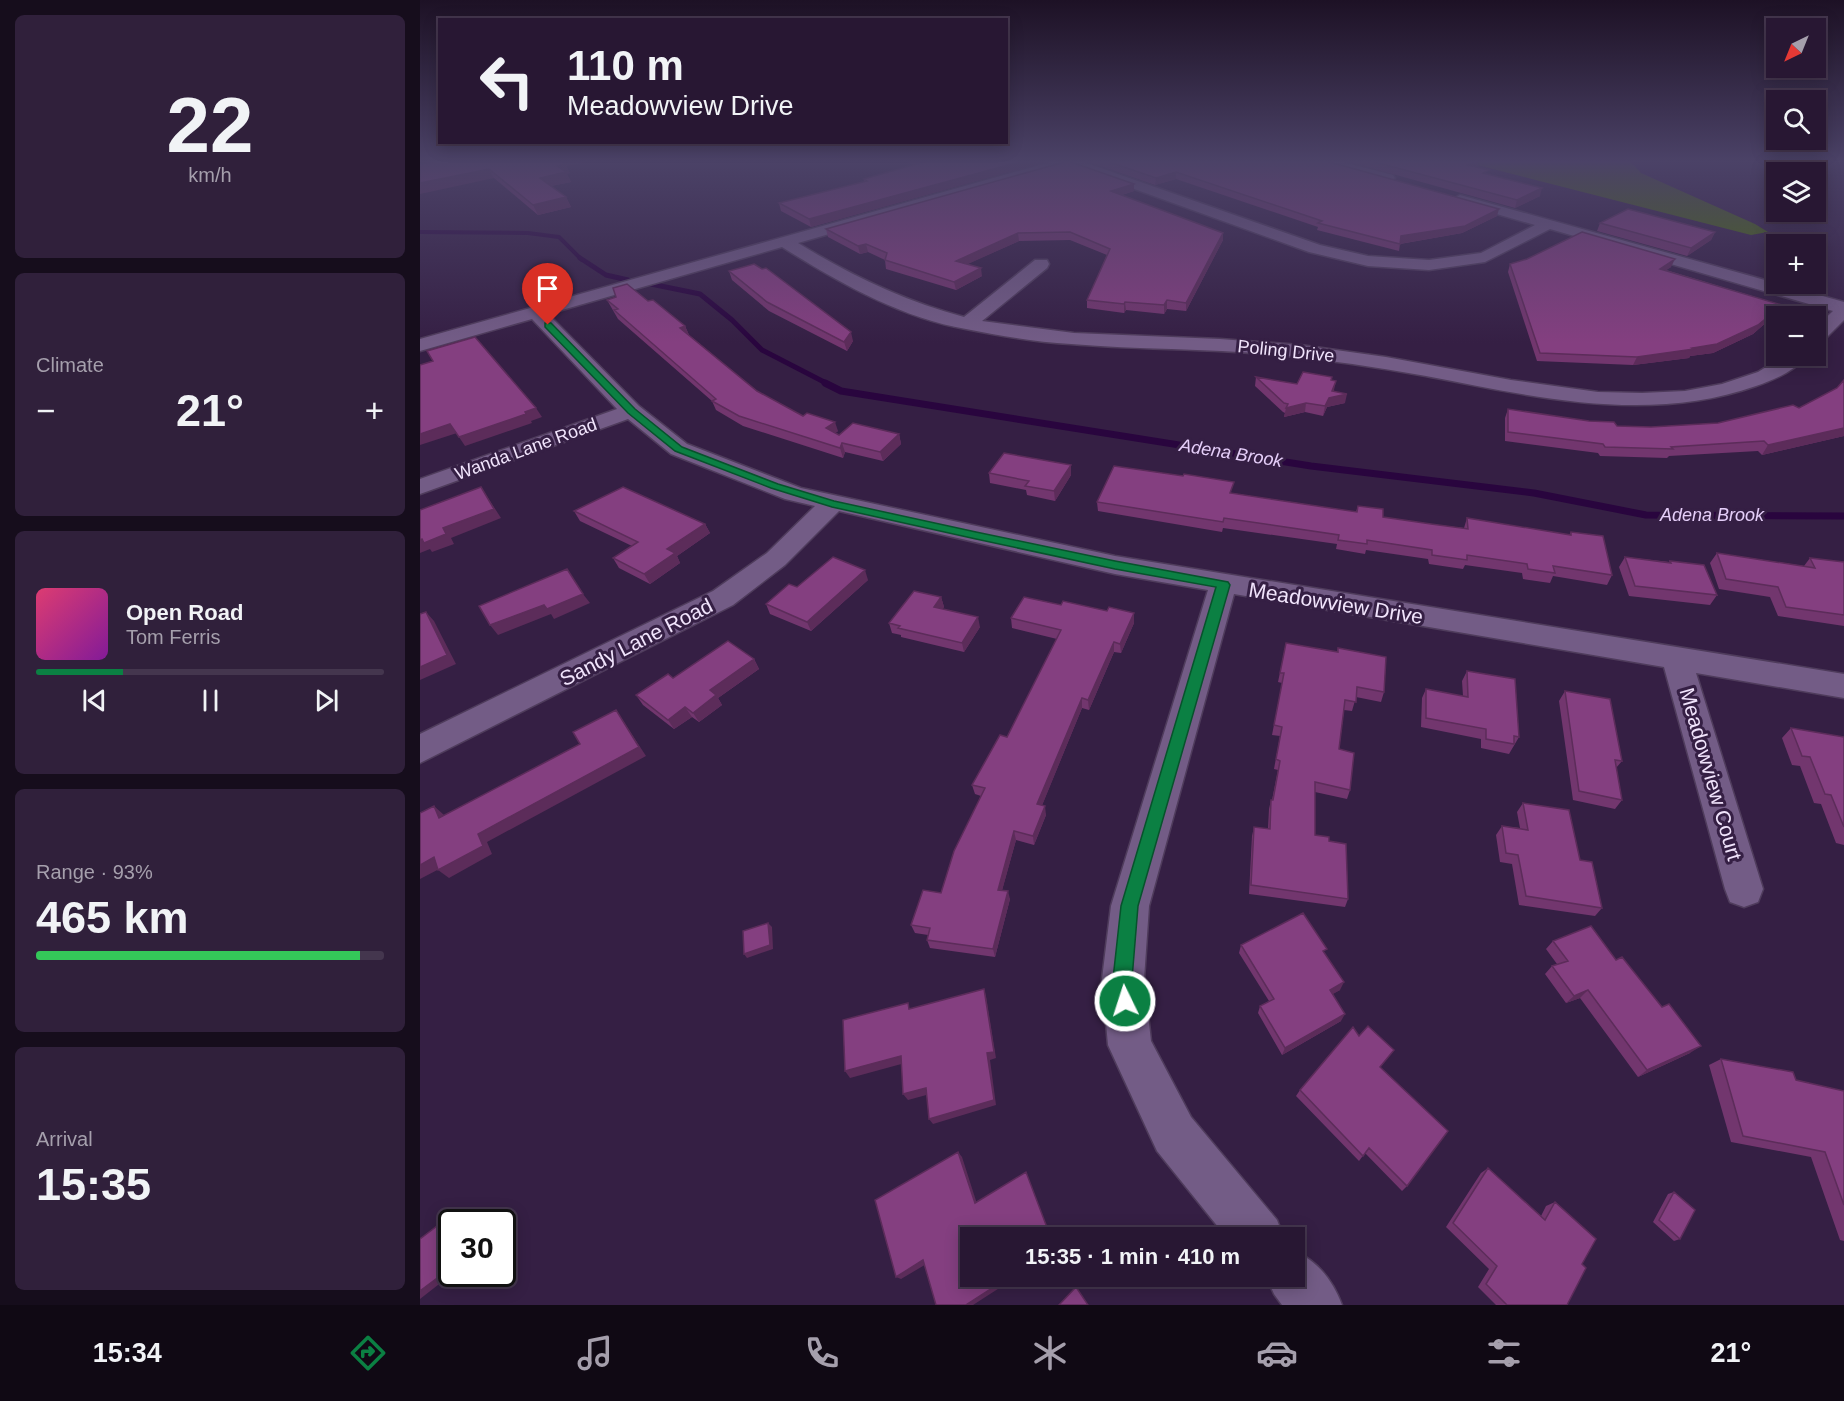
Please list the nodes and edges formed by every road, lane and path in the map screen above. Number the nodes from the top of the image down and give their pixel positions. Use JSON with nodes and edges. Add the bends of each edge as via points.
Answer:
{"nodes":[{"id":1,"x":851,"y":222,"type":"edge"},
{"id":2,"x":1240,"y":222,"type":"edge"},
{"id":3,"x":1541,"y":222,"type":"edge"},
{"id":4,"x":1548,"y":224,"type":"junction"},
{"id":5,"x":784,"y":241,"type":"junction"},
{"id":6,"x":1041,"y":264,"type":"dead end"},
{"id":7,"x":1844,"y":309,"type":"edge"},
{"id":8,"x":535,"y":312,"type":"junction"},
{"id":9,"x":967,"y":324,"type":"junction"},
{"id":10,"x":1826,"y":327,"type":"edge"},
{"id":11,"x":420,"y":345,"type":"edge"},
{"id":12,"x":1781,"y":366,"type":"edge"},
{"id":13,"x":631,"y":411,"type":"junction"},
{"id":14,"x":420,"y":487,"type":"edge"},
{"id":15,"x":832,"y":504,"type":"junction"},
{"id":16,"x":1223,"y":585,"type":"junction"},
{"id":17,"x":1677,"y":659,"type":"junction"},
{"id":18,"x":1844,"y":686,"type":"edge"},
{"id":19,"x":420,"y":749,"type":"edge"},
{"id":20,"x":1744,"y":889,"type":"dead end"},
{"id":21,"x":1250,"y":1227,"type":"edge"},
{"id":22,"x":1301,"y":1287,"type":"edge"},
{"id":23,"x":1316,"y":1305,"type":"edge"}],
"edges":[{"from":1,"to":5,"type":"street"},
{"from":2,"to":4,"type":"street","via":[[1315,249],[1368,261],[1429,265],[1485,256]]},
{"from":3,"to":4,"type":"street"},
{"from":4,"to":7,"type":"street"},
{"from":5,"to":8,"type":"street"},
{"from":5,"to":9,"type":"street","name":"Poling Drive","via":[[883,297]]},
{"from":6,"to":9,"type":"street"},
{"from":7,"to":10,"type":"street"},
{"from":8,"to":11,"type":"street"},
{"from":8,"to":13,"type":"street","name":"Meadowview Drive"},
{"from":9,"to":12,"type":"street","name":"Poling Drive","via":[[1076,339],[1256,347],[1349,357],[1566,396],[1614,399],[1726,390]]},
{"from":13,"to":14,"type":"street","name":"Wanda Lane Road"},
{"from":13,"to":15,"type":"street","name":"Meadowview Drive","via":[[679,449],[794,494]]},
{"from":15,"to":16,"type":"street","name":"Meadowview Drive"},
{"from":15,"to":19,"type":"street","name":"Sandy Lane Road","via":[[776,560],[723,598]]},
{"from":16,"to":17,"type":"street","name":"Meadowview Drive"},
{"from":16,"to":21,"type":"street","via":[[1130,906],[1123,979],[1130,1045],[1174,1134]]},
{"from":17,"to":18,"type":"street","name":"Meadowview Drive"},
{"from":17,"to":20,"type":"street","name":"Meadowview Court"},
{"from":22,"to":23,"type":"street"}]}
